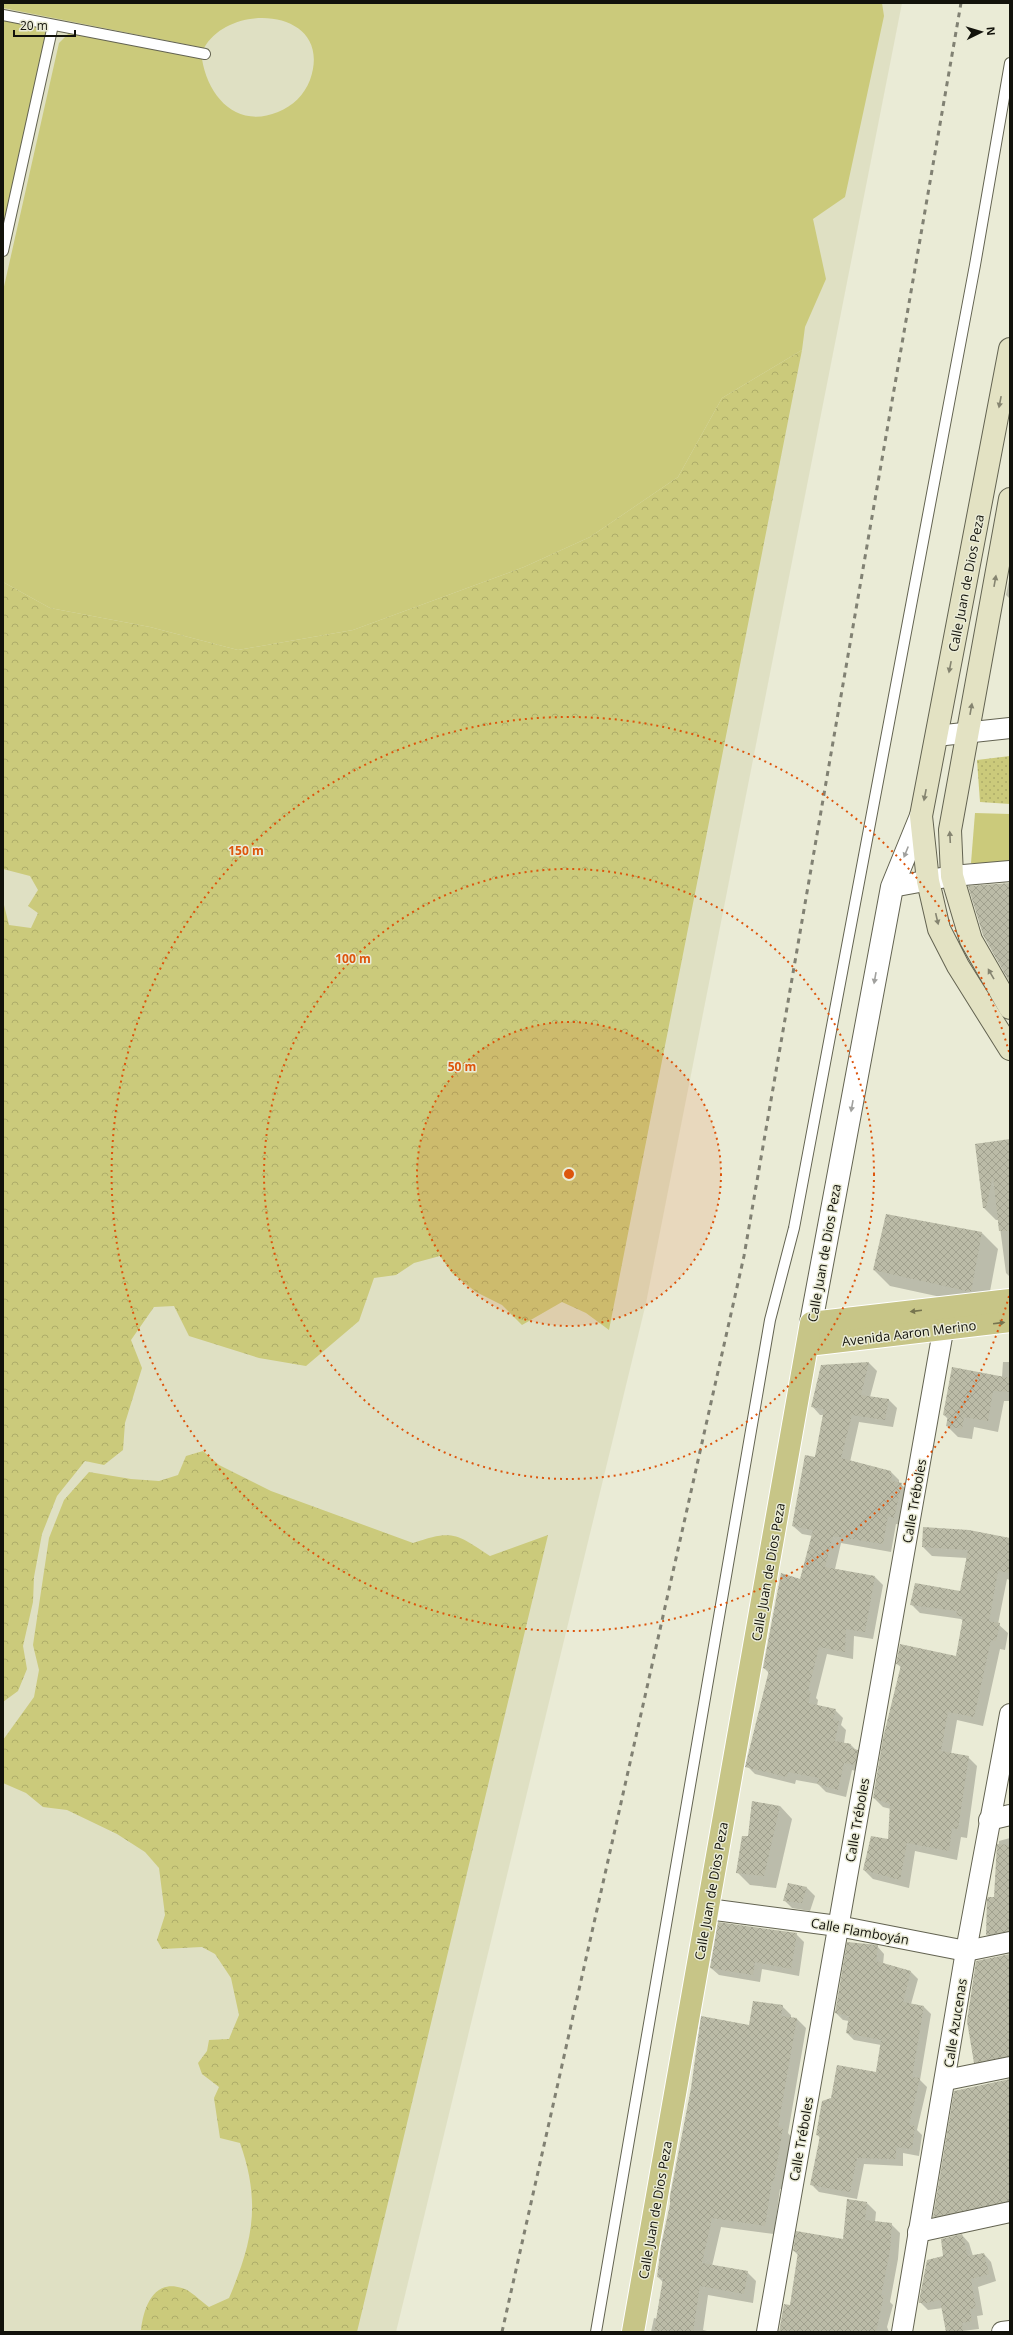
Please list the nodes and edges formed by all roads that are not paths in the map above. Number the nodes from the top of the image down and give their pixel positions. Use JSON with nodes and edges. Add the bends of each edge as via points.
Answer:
{"nodes":[{"id":1,"x":3,"y":15,"type":"edge"},
{"id":2,"x":53,"y":25,"type":"junction"},
{"id":3,"x":205,"y":54,"type":"dead end"},
{"id":4,"x":1010,"y":63,"type":"edge"},
{"id":5,"x":3,"y":251,"type":"edge"},
{"id":6,"x":1010,"y":350,"type":"edge"},
{"id":7,"x":1010,"y":499,"type":"edge"},
{"id":8,"x":1010,"y":728,"type":"edge"},
{"id":9,"x":967,"y":733,"type":"junction"},
{"id":10,"x":936,"y":736,"type":"junction"},
{"id":11,"x":921,"y":816,"type":"junction"},
{"id":12,"x":1010,"y":871,"type":"edge"},
{"id":13,"x":952,"y":876,"type":"junction"},
{"id":14,"x":928,"y":881,"type":"junction"},
{"id":15,"x":892,"y":887,"type":"junction"},
{"id":16,"x":1010,"y":1008,"type":"edge"},
{"id":17,"x":1001,"y":1018,"type":"edge"},
{"id":18,"x":1010,"y":1049,"type":"edge"},
{"id":19,"x":1010,"y":1300,"type":"edge"},
{"id":20,"x":947,"y":1307,"type":"junction"},
{"id":21,"x":1010,"y":1321,"type":"edge"},
{"id":22,"x":811,"y":1323,"type":"junction"},
{"id":23,"x":944,"y":1329,"type":"junction"},
{"id":24,"x":808,"y":1345,"type":"junction"},
{"id":25,"x":1010,"y":1714,"type":"edge"},
{"id":26,"x":1010,"y":1815,"type":"edge"},
{"id":27,"x":990,"y":1820,"type":"junction"},
{"id":28,"x":708,"y":1910,"type":"junction"},
{"id":29,"x":838,"y":1926,"type":"junction"},
{"id":30,"x":1010,"y":1942,"type":"edge"},
{"id":31,"x":966,"y":1950,"type":"junction"},
{"id":32,"x":1010,"y":2067,"type":"edge"},
{"id":33,"x":946,"y":2080,"type":"junction"},
{"id":34,"x":1010,"y":2212,"type":"edge"},
{"id":35,"x":918,"y":2232,"type":"junction"},
{"id":36,"x":1010,"y":2331,"type":"edge"},
{"id":37,"x":596,"y":2332,"type":"edge"},
{"id":38,"x":633,"y":2332,"type":"edge"},
{"id":39,"x":767,"y":2332,"type":"edge"},
{"id":40,"x":902,"y":2332,"type":"edge"},
{"id":41,"x":1002,"y":2332,"type":"edge"}],
"edges":[{"from":1,"to":2,"type":"lane"},
{"from":2,"to":3,"type":"lane"},
{"from":2,"to":5,"type":"lane"},
{"from":4,"to":37,"type":"lane","via":[[794,1228],[770,1320]]},
{"from":6,"to":10,"type":"main road","name":"Calle Juan de Dios Peza","one_way":true},
{"from":9,"to":7,"type":"main road","one_way":true},
{"from":8,"to":9,"type":"street"},
{"from":9,"to":10,"type":"street"},
{"from":13,"to":9,"type":"main road","one_way":true,"via":[[950,830]]},
{"from":10,"to":11,"type":"main road","name":"Calle Juan de Dios Peza","one_way":true},
{"from":11,"to":14,"type":"main road","name":"Calle Juan de Dios Peza"},
{"from":11,"to":15,"type":"street","name":"Calle Juan de Dios Peza","one_way":true},
{"from":12,"to":13,"type":"street"},
{"from":13,"to":14,"type":"street"},
{"from":16,"to":13,"type":"main road","one_way":true,"via":[[971,940]]},
{"from":14,"to":15,"type":"street"},
{"from":14,"to":17,"type":"main road","name":"Calle Juan de Dios Peza","one_way":true,"via":[[939,930],[958,966]]},
{"from":15,"to":22,"type":"street","name":"Calle Juan de Dios Peza","one_way":true},
{"from":17,"to":18,"type":"main road","name":"Calle Juan de Dios Peza"},
{"from":19,"to":20,"type":"main road","name":"Avenida Aaron Merino"},
{"from":20,"to":22,"type":"main road","name":"Avenida Aaron Merino","one_way":true},
{"from":20,"to":23,"type":"street","name":"Calle Tréboles"},
{"from":23,"to":21,"type":"main road","name":"Avenida Aaron Merino","one_way":true},
{"from":22,"to":24,"type":"main road","name":"Calle Juan de Dios Peza"},
{"from":23,"to":24,"type":"main road","name":"Avenida Aaron Merino"},
{"from":23,"to":29,"type":"street","name":"Calle Tréboles"},
{"from":24,"to":28,"type":"main road","name":"Calle Juan de Dios Peza"},
{"from":25,"to":27,"type":"street","name":"Calle Azucenas"},
{"from":26,"to":27,"type":"street"},
{"from":27,"to":31,"type":"street","name":"Calle Azucenas"},
{"from":28,"to":29,"type":"street","name":"Calle Flamboyán"},
{"from":28,"to":38,"type":"main road","name":"Calle Juan de Dios Peza"},
{"from":29,"to":31,"type":"street","name":"Calle Flamboyán"},
{"from":29,"to":39,"type":"street","name":"Calle Tréboles"},
{"from":30,"to":31,"type":"street","name":"Calle Flamboyán"},
{"from":31,"to":33,"type":"street","name":"Calle Azucenas"},
{"from":32,"to":33,"type":"street"},
{"from":33,"to":35,"type":"street","name":"Calle Azucenas"},
{"from":34,"to":35,"type":"street"},
{"from":35,"to":40,"type":"street","name":"Calle Azucenas"},
{"from":36,"to":41,"type":"street"}]}
